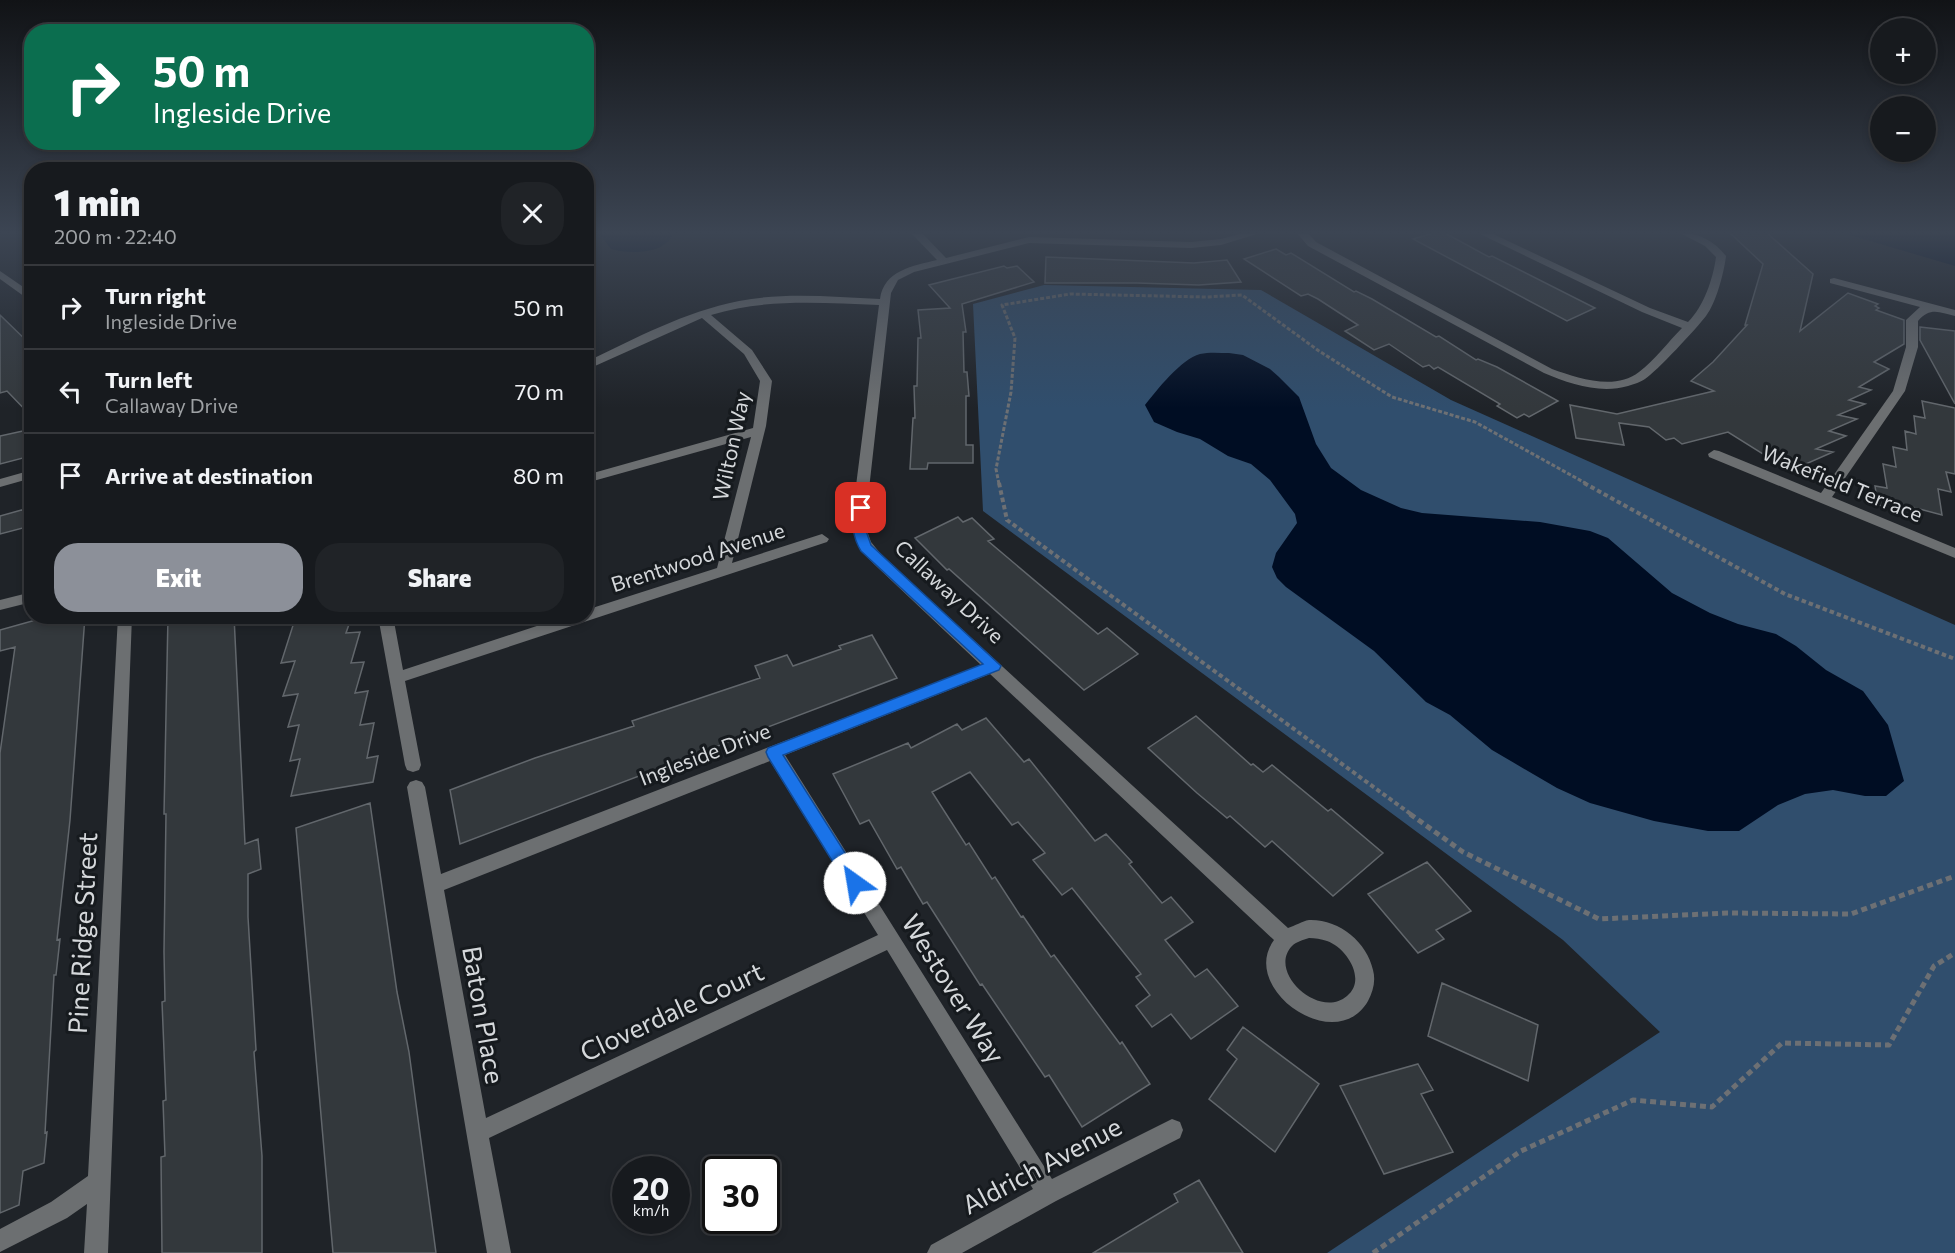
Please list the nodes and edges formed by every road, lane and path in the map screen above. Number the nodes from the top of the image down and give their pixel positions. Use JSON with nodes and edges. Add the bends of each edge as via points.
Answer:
{"nodes":[{"id":1,"x":887,"y":291,"type":"edge"},
{"id":2,"x":1400,"y":291,"type":"edge"},
{"id":3,"x":1607,"y":291,"type":"edge"},
{"id":4,"x":1711,"y":291,"type":"edge"},
{"id":5,"x":1872,"y":291,"type":"edge"},
{"id":6,"x":885,"y":302,"type":"junction"},
{"id":7,"x":1929,"y":307,"type":"junction"},
{"id":8,"x":1955,"y":313,"type":"edge"},
{"id":9,"x":705,"y":315,"type":"junction"},
{"id":10,"x":1690,"y":327,"type":"junction"},
{"id":11,"x":594,"y":362,"type":"edge"},
{"id":12,"x":758,"y":431,"type":"junction"},
{"id":13,"x":1714,"y":454,"type":"dead end"},
{"id":14,"x":24,"y":476,"type":"edge"},
{"id":15,"x":594,"y":477,"type":"edge"},
{"id":16,"x":0,"y":483,"type":"edge"},
{"id":17,"x":1824,"y":499,"type":"junction"},
{"id":18,"x":822,"y":539,"type":"dead end"},
{"id":19,"x":1955,"y":553,"type":"edge"},
{"id":20,"x":723,"y":572,"type":"junction"},
{"id":21,"x":24,"y":599,"type":"edge"},
{"id":22,"x":0,"y":605,"type":"edge"},
{"id":23,"x":594,"y":613,"type":"edge"},
{"id":24,"x":125,"y":624,"type":"edge"},
{"id":25,"x":387,"y":624,"type":"edge"},
{"id":26,"x":562,"y":624,"type":"edge"},
{"id":27,"x":1955,"y":659,"type":"edge"},
{"id":28,"x":994,"y":666,"type":"junction"},
{"id":29,"x":397,"y":678,"type":"junction"},
{"id":30,"x":774,"y":752,"type":"junction"},
{"id":31,"x":413,"y":765,"type":"dead end"},
{"id":32,"x":416,"y":787,"type":"dead end"},
{"id":33,"x":1955,"y":876,"type":"edge"},
{"id":34,"x":432,"y":886,"type":"junction"},
{"id":35,"x":1285,"y":938,"type":"junction"},
{"id":36,"x":890,"y":939,"type":"junction"},
{"id":37,"x":1955,"y":953,"type":"edge"},
{"id":38,"x":1172,"y":1130,"type":"dead end"},
{"id":39,"x":477,"y":1133,"type":"junction"},
{"id":40,"x":98,"y":1183,"type":"junction"},
{"id":41,"x":1048,"y":1193,"type":"junction"},
{"id":42,"x":0,"y":1240,"type":"edge"},
{"id":43,"x":96,"y":1253,"type":"edge"},
{"id":44,"x":499,"y":1253,"type":"edge"},
{"id":45,"x":939,"y":1253,"type":"edge"},
{"id":46,"x":1373,"y":1253,"type":"edge"}],
"edges":[{"from":1,"to":6,"type":"street","name":"Callaway Drive"},
{"from":2,"to":10,"type":"street","via":[[1513,353],[1574,381],[1602,385],[1625,383],[1642,376]]},
{"from":3,"to":10,"type":"street"},
{"from":4,"to":10,"type":"street","via":[[1702,314]]},
{"from":5,"to":7,"type":"street"},
{"from":6,"to":9,"type":"street","via":[[775,301]]},
{"from":6,"to":28,"type":"street","name":"Callaway Drive","via":[[858,525],[860,537],[879,561]]},
{"from":7,"to":8,"type":"street"},
{"from":7,"to":17,"type":"street","via":[[1912,320],[1912,347],[1899,390]]},
{"from":9,"to":11,"type":"street"},
{"from":9,"to":12,"type":"street","name":"Wilton Way","via":[[748,352],[766,381]]},
{"from":12,"to":15,"type":"street"},
{"from":12,"to":20,"type":"street","name":"Wilton Way"},
{"from":13,"to":17,"type":"street","name":"Wakefield Terrace"},
{"from":14,"to":16,"type":"street"},
{"from":17,"to":19,"type":"street","name":"Wakefield Terrace"},
{"from":18,"to":20,"type":"street","name":"Brentwood Avenue"},
{"from":20,"to":23,"type":"street","name":"Brentwood Avenue"},
{"from":21,"to":22,"type":"street"},
{"from":24,"to":40,"type":"street","name":"Pine Ridge Street"},
{"from":25,"to":29,"type":"street"},
{"from":26,"to":29,"type":"street","name":"Brentwood Avenue"},
{"from":27,"to":33,"type":"path","via":[[1785,594],[1475,422],[1392,397],[1319,351],[1242,295],[1070,294],[1002,305],[1015,338],[1011,392],[996,469],[1007,520],[1463,852],[1599,919],[1727,913],[1851,914]]},
{"from":28,"to":30,"type":"street","name":"Ingleside Drive"},
{"from":28,"to":35,"type":"street","name":"Callaway Drive"},
{"from":29,"to":31,"type":"street"},
{"from":30,"to":34,"type":"street","name":"Ingleside Drive"},
{"from":30,"to":36,"type":"street","name":"Westover Way"},
{"from":32,"to":34,"type":"street","name":"Baton Place"},
{"from":34,"to":39,"type":"street","name":"Baton Place"},
{"from":35,"to":35,"type":"street","via":[[1315,929],[1335,935],[1347,944],[1357,954],[1366,980],[1356,1003],[1330,1013],[1298,1002],[1278,977],[1277,948]]},
{"from":36,"to":39,"type":"street","name":"Cloverdale Court"},
{"from":36,"to":41,"type":"street","name":"Westover Way"},
{"from":37,"to":46,"type":"path","via":[[1934,966],[1889,1045],[1782,1043],[1712,1107],[1633,1100],[1521,1151]]},
{"from":38,"to":41,"type":"street","name":"Aldrich Avenue"},
{"from":39,"to":44,"type":"street","name":"Baton Place"},
{"from":40,"to":42,"type":"street","via":[[59,1210]]},
{"from":40,"to":43,"type":"street","name":"Pine Ridge Street"},
{"from":41,"to":45,"type":"street","name":"Aldrich Avenue"}]}
